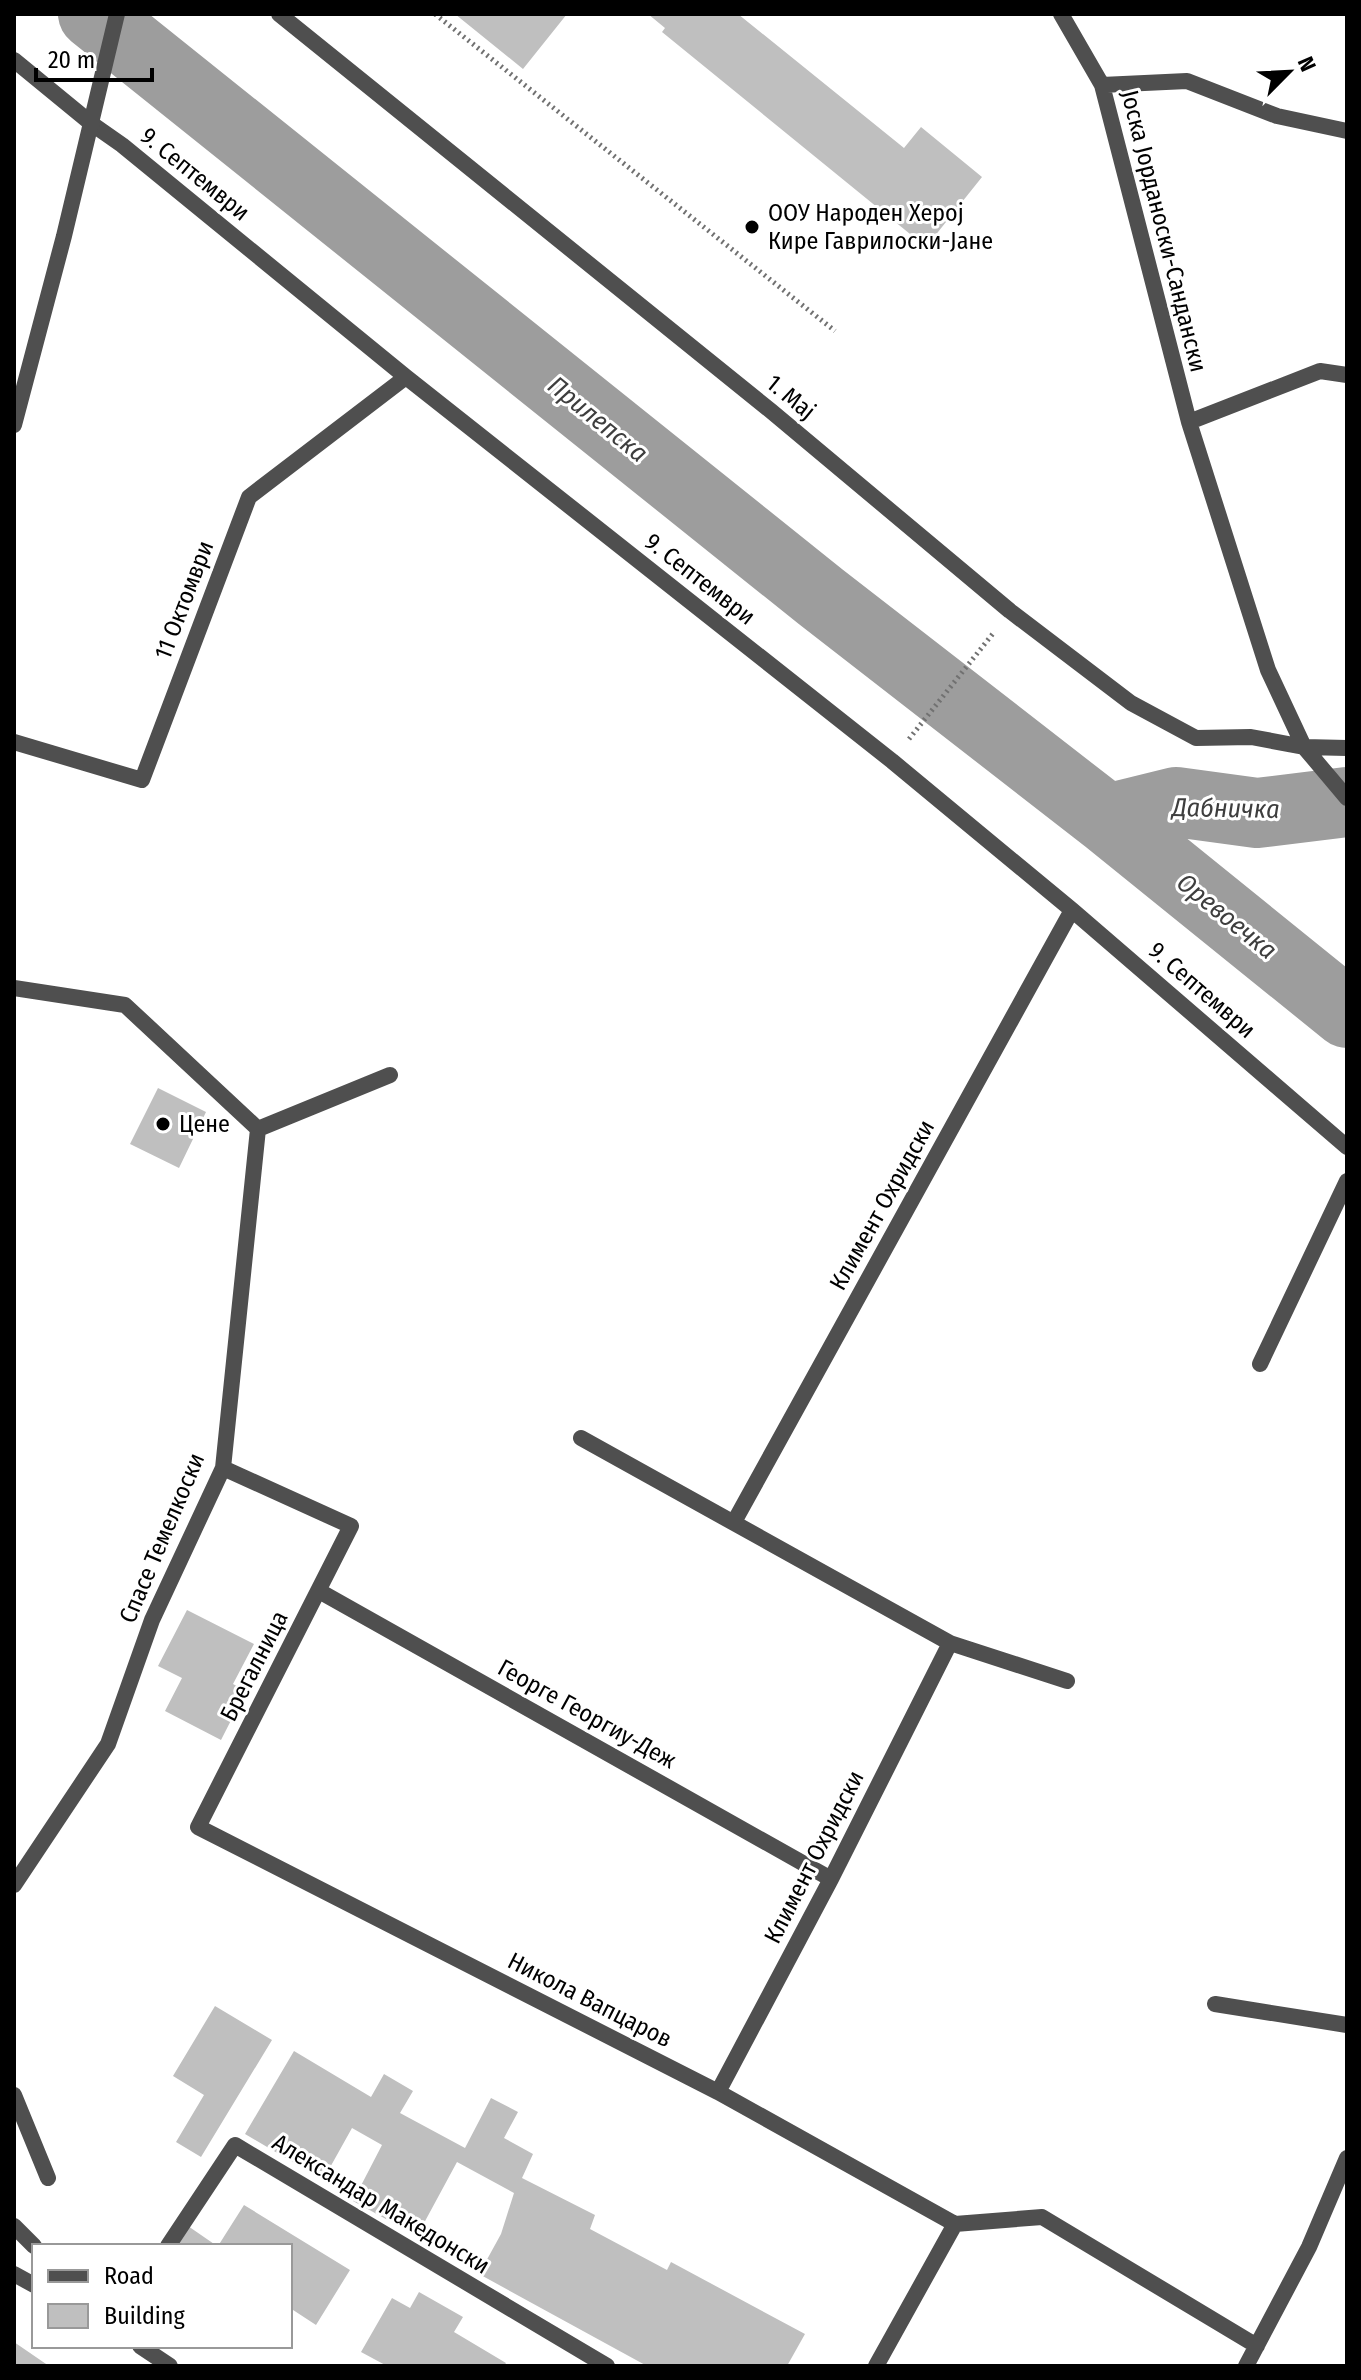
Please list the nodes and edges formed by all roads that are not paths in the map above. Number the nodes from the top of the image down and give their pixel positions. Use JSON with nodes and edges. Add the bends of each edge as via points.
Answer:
{"nodes":[{"id":1,"x":117,"y":14,"type":"edge"},
{"id":2,"x":279,"y":14,"type":"edge"},
{"id":3,"x":1061,"y":14,"type":"edge"},
{"id":4,"x":14,"y":60,"type":"edge"},
{"id":5,"x":1102,"y":85,"type":"junction"},
{"id":6,"x":92,"y":124,"type":"junction"},
{"id":7,"x":1347,"y":131,"type":"edge"},
{"id":8,"x":1347,"y":375,"type":"edge"},
{"id":9,"x":406,"y":377,"type":"junction"},
{"id":10,"x":1189,"y":422,"type":"junction"},
{"id":11,"x":14,"y":425,"type":"edge"},
{"id":12,"x":14,"y":742,"type":"edge"},
{"id":13,"x":1304,"y":747,"type":"junction"},
{"id":14,"x":1347,"y":748,"type":"edge"},
{"id":15,"x":1347,"y":798,"type":"edge"},
{"id":16,"x":1072,"y":910,"type":"junction"},
{"id":17,"x":14,"y":988,"type":"edge"},
{"id":18,"x":390,"y":1075,"type":"dead end"},
{"id":19,"x":258,"y":1129,"type":"junction"},
{"id":20,"x":1347,"y":1147,"type":"edge"},
{"id":21,"x":1347,"y":1181,"type":"edge"},
{"id":22,"x":1260,"y":1364,"type":"dead end"},
{"id":23,"x":581,"y":1438,"type":"dead end"},
{"id":24,"x":223,"y":1468,"type":"junction"},
{"id":25,"x":734,"y":1522,"type":"junction"},
{"id":26,"x":319,"y":1591,"type":"junction"},
{"id":27,"x":950,"y":1643,"type":"junction"},
{"id":28,"x":1067,"y":1681,"type":"dead end"},
{"id":29,"x":198,"y":1827,"type":"joint"},
{"id":30,"x":831,"y":1879,"type":"junction"},
{"id":31,"x":14,"y":1885,"type":"edge"},
{"id":32,"x":1215,"y":2004,"type":"dead end"},
{"id":33,"x":1347,"y":2025,"type":"edge"},
{"id":34,"x":718,"y":2092,"type":"junction"},
{"id":35,"x":14,"y":2095,"type":"edge"},
{"id":36,"x":1347,"y":2158,"type":"edge"},
{"id":37,"x":48,"y":2178,"type":"dead end"},
{"id":38,"x":955,"y":2224,"type":"junction"},
{"id":39,"x":14,"y":2226,"type":"edge"},
{"id":40,"x":32,"y":2244,"type":"edge"},
{"id":41,"x":169,"y":2244,"type":"edge"},
{"id":42,"x":14,"y":2274,"type":"edge"},
{"id":43,"x":32,"y":2284,"type":"edge"},
{"id":44,"x":1257,"y":2346,"type":"junction"},
{"id":45,"x":143,"y":2348,"type":"edge"},
{"id":46,"x":170,"y":2366,"type":"edge"},
{"id":47,"x":607,"y":2366,"type":"edge"},
{"id":48,"x":876,"y":2366,"type":"edge"},
{"id":49,"x":1246,"y":2366,"type":"edge"}],
"edges":[{"from":1,"to":6,"type":"street"},
{"from":2,"to":13,"type":"street","name":"1. Мај","via":[[1010,611],[1131,703],[1196,738],[1251,737]]},
{"from":3,"to":5,"type":"street","name":"Јоска Јорданоски-Сандански"},
{"from":4,"to":6,"type":"street","name":"9. Септември"},
{"from":5,"to":7,"type":"street","via":[[1187,81],[1277,116]]},
{"from":5,"to":10,"type":"street","name":"Јоска Јорданоски-Сандански"},
{"from":6,"to":9,"type":"street","name":"9. Септември"},
{"from":6,"to":11,"type":"street"},
{"from":8,"to":10,"type":"street","via":[[1320,371]]},
{"from":9,"to":12,"type":"street","name":"11 Октомври","via":[[249,497],[142,780]]},
{"from":9,"to":16,"type":"street","name":"9. Септември"},
{"from":10,"to":13,"type":"street","name":"Јоска Јорданоски-Сандански","via":[[1268,670]]},
{"from":13,"to":14,"type":"street","name":"1. Мај"},
{"from":13,"to":15,"type":"street","name":"Јоска Јорданоски-Сандански"},
{"from":16,"to":20,"type":"street","name":"9. Септември"},
{"from":16,"to":25,"type":"street","name":"Климент Охридски"},
{"from":17,"to":19,"type":"street","via":[[125,1005]]},
{"from":18,"to":19,"type":"street"},
{"from":19,"to":24,"type":"street","name":"Спасе Темелкоски"},
{"from":21,"to":22,"type":"street"},
{"from":23,"to":25,"type":"street"},
{"from":24,"to":26,"type":"street","name":"Брегалница","via":[[351,1526]]},
{"from":24,"to":31,"type":"street","name":"Спасе Темелкоски","via":[[152,1620],[108,1744]]},
{"from":25,"to":27,"type":"street"},
{"from":26,"to":29,"type":"street","name":"Брегалница"},
{"from":26,"to":30,"type":"street","name":"Георге Георгиу-Деж"},
{"from":27,"to":28,"type":"street"},
{"from":27,"to":30,"type":"street","name":"Климент Охридски"},
{"from":29,"to":34,"type":"street","name":"Никола Вапцаров"},
{"from":30,"to":34,"type":"street","name":"Климент Охридски"},
{"from":32,"to":33,"type":"street"},
{"from":34,"to":38,"type":"street","name":"Никола Вапцаров"},
{"from":35,"to":37,"type":"street"},
{"from":36,"to":44,"type":"street","via":[[1309,2247]]},
{"from":38,"to":44,"type":"street","via":[[1042,2217]]},
{"from":38,"to":48,"type":"street"},
{"from":39,"to":40,"type":"street"},
{"from":41,"to":47,"type":"street","name":"Александар Македонски","via":[[235,2145]]},
{"from":42,"to":43,"type":"street"},
{"from":44,"to":49,"type":"street"},
{"from":45,"to":46,"type":"street"}]}
